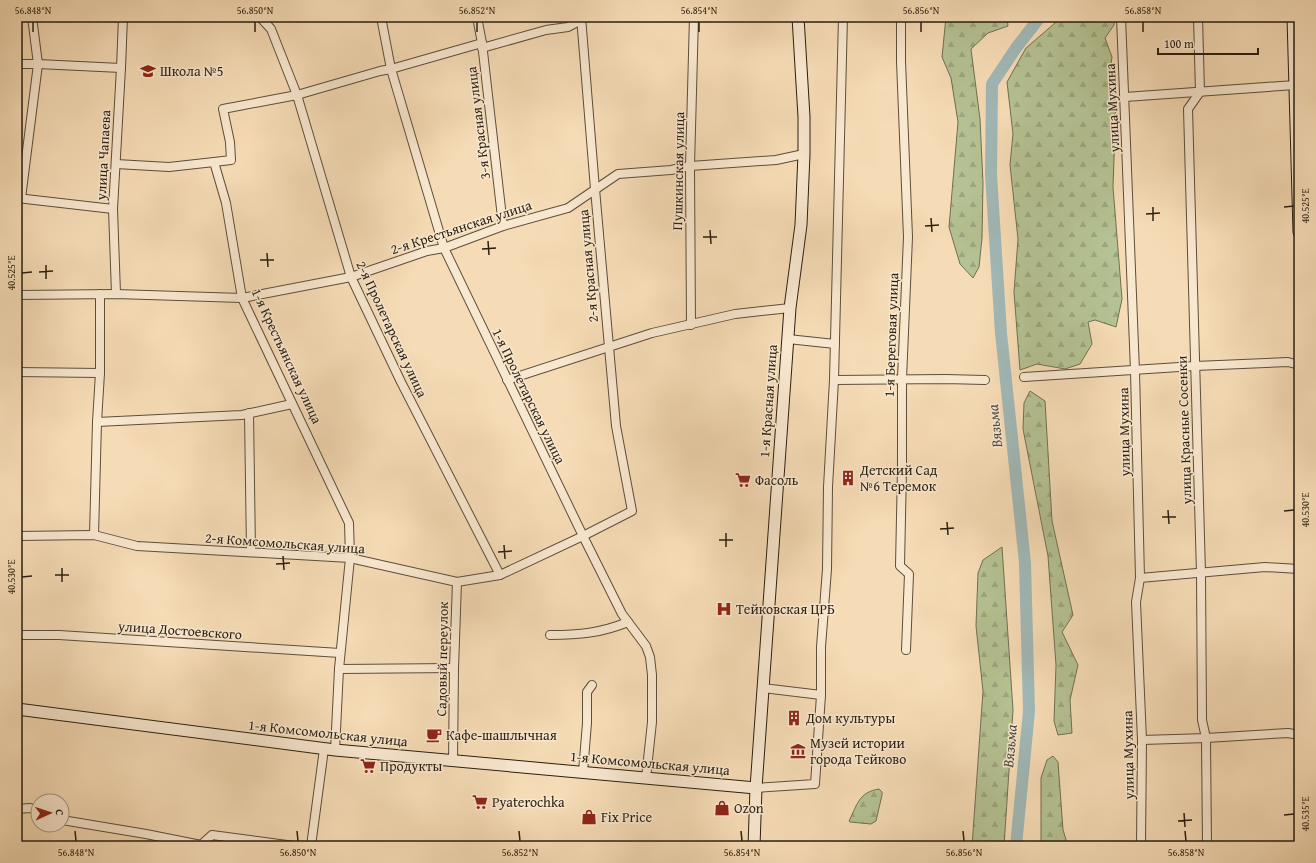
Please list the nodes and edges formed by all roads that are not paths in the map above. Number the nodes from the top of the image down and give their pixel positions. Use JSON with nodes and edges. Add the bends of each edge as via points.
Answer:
{"nodes":[{"id":1,"x":32,"y":17,"type":"edge"},
{"id":2,"x":123,"y":17,"type":"edge"},
{"id":3,"x":260,"y":17,"type":"edge"},
{"id":4,"x":381,"y":17,"type":"edge"},
{"id":5,"x":478,"y":17,"type":"edge"},
{"id":6,"x":694,"y":17,"type":"edge"},
{"id":7,"x":798,"y":17,"type":"edge"},
{"id":8,"x":843,"y":17,"type":"edge"},
{"id":9,"x":901,"y":17,"type":"edge"},
{"id":10,"x":1121,"y":17,"type":"edge"},
{"id":11,"x":1198,"y":17,"type":"edge"},
{"id":12,"x":1293,"y":17,"type":"edge"},
{"id":13,"x":581,"y":19,"type":"edge"},
{"id":14,"x":482,"y":45,"type":"junction"},
{"id":15,"x":17,"y":64,"type":"edge"},
{"id":16,"x":38,"y":64,"type":"junction"},
{"id":17,"x":121,"y":68,"type":"junction"},
{"id":18,"x":391,"y":69,"type":"junction"},
{"id":19,"x":1295,"y":85,"type":"junction"},
{"id":20,"x":1200,"y":92,"type":"junction"},
{"id":21,"x":297,"y":95,"type":"junction"},
{"id":22,"x":1125,"y":97,"type":"junction"},
{"id":23,"x":804,"y":154,"type":"junction"},
{"id":24,"x":214,"y":162,"type":"junction"},
{"id":25,"x":116,"y":164,"type":"junction"},
{"id":26,"x":690,"y":166,"type":"junction"},
{"id":27,"x":595,"y":188,"type":"junction"},
{"id":28,"x":19,"y":198,"type":"edge"},
{"id":29,"x":113,"y":209,"type":"junction"},
{"id":30,"x":503,"y":226,"type":"junction"},
{"id":31,"x":1299,"y":232,"type":"edge"},
{"id":32,"x":444,"y":248,"type":"junction"},
{"id":33,"x":351,"y":277,"type":"junction"},
{"id":34,"x":100,"y":294,"type":"junction"},
{"id":35,"x":116,"y":294,"type":"junction"},
{"id":36,"x":17,"y":296,"type":"edge"},
{"id":37,"x":242,"y":298,"type":"junction"},
{"id":38,"x":790,"y":308,"type":"junction"},
{"id":39,"x":691,"y":325,"type":"junction"},
{"id":40,"x":788,"y":339,"type":"junction"},
{"id":41,"x":835,"y":344,"type":"junction"},
{"id":42,"x":609,"y":347,"type":"junction"},
{"id":43,"x":1195,"y":366,"type":"junction"},
{"id":44,"x":1299,"y":366,"type":"edge"},
{"id":45,"x":1135,"y":371,"type":"junction"},
{"id":46,"x":17,"y":372,"type":"edge"},
{"id":47,"x":100,"y":373,"type":"junction"},
{"id":48,"x":1024,"y":377,"type":"dead end"},
{"id":49,"x":902,"y":379,"type":"junction"},
{"id":50,"x":507,"y":380,"type":"junction"},
{"id":51,"x":834,"y":380,"type":"junction"},
{"id":52,"x":985,"y":380,"type":"dead end"},
{"id":53,"x":292,"y":404,"type":"junction"},
{"id":54,"x":249,"y":413,"type":"junction"},
{"id":55,"x":97,"y":422,"type":"junction"},
{"id":56,"x":632,"y":511,"type":"joint"},
{"id":57,"x":94,"y":535,"type":"junction"},
{"id":58,"x":17,"y":536,"type":"edge"},
{"id":59,"x":583,"y":536,"type":"junction"},
{"id":60,"x":251,"y":552,"type":"junction"},
{"id":61,"x":350,"y":558,"type":"junction"},
{"id":62,"x":1299,"y":569,"type":"edge"},
{"id":63,"x":1201,"y":573,"type":"junction"},
{"id":64,"x":500,"y":575,"type":"junction"},
{"id":65,"x":1140,"y":578,"type":"junction"},
{"id":66,"x":457,"y":582,"type":"junction"},
{"id":67,"x":628,"y":622,"type":"junction"},
{"id":68,"x":17,"y":635,"type":"edge"},
{"id":69,"x":550,"y":635,"type":"dead end"},
{"id":70,"x":906,"y":650,"type":"dead end"},
{"id":71,"x":340,"y":653,"type":"junction"},
{"id":72,"x":454,"y":668,"type":"junction"},
{"id":73,"x":339,"y":669,"type":"junction"},
{"id":74,"x":592,"y":685,"type":"dead end"},
{"id":75,"x":763,"y":688,"type":"junction"},
{"id":76,"x":821,"y":695,"type":"junction"},
{"id":77,"x":17,"y":709,"type":"edge"},
{"id":78,"x":1299,"y":735,"type":"edge"},
{"id":79,"x":1206,"y":738,"type":"junction"},
{"id":80,"x":1142,"y":740,"type":"junction"},
{"id":81,"x":329,"y":750,"type":"junction"},
{"id":82,"x":453,"y":761,"type":"junction"},
{"id":83,"x":583,"y":772,"type":"junction"},
{"id":84,"x":646,"y":778,"type":"junction"},
{"id":85,"x":756,"y":788,"type":"junction"},
{"id":86,"x":30,"y":808,"type":"edge"},
{"id":87,"x":17,"y":809,"type":"edge"},
{"id":88,"x":70,"y":821,"type":"edge"},
{"id":89,"x":202,"y":845,"type":"edge"},
{"id":90,"x":294,"y":846,"type":"edge"},
{"id":91,"x":311,"y":846,"type":"edge"},
{"id":92,"x":754,"y":846,"type":"edge"},
{"id":93,"x":1142,"y":846,"type":"edge"},
{"id":94,"x":1207,"y":846,"type":"edge"}],
"edges":[{"from":1,"to":16,"type":"street"},
{"from":2,"to":17,"type":"street","name":"улица Чапаева"},
{"from":3,"to":21,"type":"street","name":"2-я Пролетарская улица","via":[[271,29]]},
{"from":4,"to":18,"type":"street","name":"1-я Пролетарская улица"},
{"from":5,"to":14,"type":"street","name":"3-я Красная улица"},
{"from":6,"to":26,"type":"street","name":"Пушкинская улица"},
{"from":7,"to":23,"type":"main road","name":"1-я Красная улица"},
{"from":8,"to":41,"type":"street"},
{"from":9,"to":49,"type":"street","name":"1-я Береговая улица","via":[[908,237]]},
{"from":10,"to":22,"type":"street","name":"улица Мухина"},
{"from":11,"to":20,"type":"street"},
{"from":12,"to":19,"type":"main road"},
{"from":13,"to":14,"type":"street","via":[[568,27]]},
{"from":13,"to":27,"type":"street","name":"2-я Красная улица"},
{"from":14,"to":18,"type":"street"},
{"from":14,"to":30,"type":"street","name":"3-я Красная улица"},
{"from":15,"to":16,"type":"street"},
{"from":16,"to":17,"type":"street"},
{"from":16,"to":28,"type":"street"},
{"from":17,"to":25,"type":"street","name":"улица Чапаева"},
{"from":18,"to":21,"type":"street"},
{"from":18,"to":32,"type":"street","name":"1-я Пролетарская улица"},
{"from":19,"to":20,"type":"street"},
{"from":19,"to":31,"type":"main road"},
{"from":20,"to":22,"type":"street"},
{"from":20,"to":43,"type":"street","name":"улица Красные Сосенки","via":[[1188,109]]},
{"from":21,"to":24,"type":"street","via":[[223,109],[232,160]]},
{"from":21,"to":33,"type":"street","name":"2-я Пролетарская улица"},
{"from":22,"to":45,"type":"street","name":"улица Мухина"},
{"from":23,"to":26,"type":"street","name":"2-я Крестьянская улица","via":[[776,160]]},
{"from":23,"to":38,"type":"main road","name":"1-я Красная улица","via":[[801,225]]},
{"from":24,"to":25,"type":"street","via":[[169,167]]},
{"from":24,"to":37,"type":"street","name":"1-я Крестьянская улица","via":[[226,203]]},
{"from":25,"to":29,"type":"street","name":"улица Чапаева"},
{"from":26,"to":27,"type":"street","name":"2-я Крестьянская улица","via":[[618,174]]},
{"from":26,"to":39,"type":"street","name":"Пушкинская улица"},
{"from":27,"to":30,"type":"street","name":"2-я Крестьянская улица","via":[[568,208]]},
{"from":27,"to":42,"type":"street","name":"2-я Красная улица"},
{"from":28,"to":29,"type":"street"},
{"from":29,"to":35,"type":"street","name":"улица Чапаева"},
{"from":30,"to":32,"type":"street","name":"2-я Крестьянская улица"},
{"from":32,"to":33,"type":"street","name":"2-я Крестьянская улица","via":[[427,251]]},
{"from":32,"to":50,"type":"street","name":"1-я Пролетарская улица"},
{"from":33,"to":37,"type":"street","name":"2-я Крестьянская улица"},
{"from":33,"to":64,"type":"street","name":"2-я Пролетарская улица","via":[[401,382]]},
{"from":34,"to":35,"type":"street","name":"2-я Крестьянская улица"},
{"from":34,"to":36,"type":"street","name":"2-я Крестьянская улица"},
{"from":34,"to":47,"type":"street"},
{"from":35,"to":37,"type":"street","name":"2-я Крестьянская улица"},
{"from":37,"to":53,"type":"street","name":"1-я Крестьянская улица"},
{"from":38,"to":39,"type":"street","via":[[735,314]]},
{"from":38,"to":40,"type":"main road","name":"1-я Красная улица"},
{"from":39,"to":42,"type":"street","via":[[652,333]]},
{"from":40,"to":41,"type":"street"},
{"from":40,"to":75,"type":"main road","name":"1-я Красная улица"},
{"from":41,"to":51,"type":"street"},
{"from":42,"to":50,"type":"street"},
{"from":42,"to":56,"type":"street","name":"2-я Красная улица","via":[[616,426]]},
{"from":43,"to":44,"type":"street","via":[[1288,362]]},
{"from":43,"to":45,"type":"street"},
{"from":43,"to":63,"type":"street","name":"улица Красные Сосенки"},
{"from":45,"to":48,"type":"street"},
{"from":45,"to":65,"type":"street","name":"улица Мухина"},
{"from":46,"to":47,"type":"street"},
{"from":47,"to":55,"type":"street"},
{"from":49,"to":51,"type":"street"},
{"from":49,"to":52,"type":"street"},
{"from":49,"to":70,"type":"street","name":"1-я Береговая улица","via":[[900,566],[909,574]]},
{"from":50,"to":59,"type":"street","name":"1-я Пролетарская улица"},
{"from":51,"to":76,"type":"street"},
{"from":53,"to":54,"type":"street"},
{"from":53,"to":61,"type":"street","name":"1-я Крестьянская улица","via":[[350,523]]},
{"from":54,"to":55,"type":"street"},
{"from":54,"to":60,"type":"street"},
{"from":55,"to":57,"type":"street"},
{"from":56,"to":59,"type":"street","name":"2-я Комсомольская улица"},
{"from":57,"to":58,"type":"street","name":"2-я Комсомольская улица"},
{"from":57,"to":60,"type":"street","name":"2-я Комсомольская улица","via":[[137,546]]},
{"from":59,"to":64,"type":"street","name":"2-я Комсомольская улица"},
{"from":59,"to":67,"type":"street","name":"1-я Пролетарская улица"},
{"from":60,"to":61,"type":"street","name":"2-я Комсомольская улица"},
{"from":61,"to":66,"type":"street","name":"2-я Комсомольская улица"},
{"from":61,"to":71,"type":"street","name":"1-я Крестьянская улица"},
{"from":62,"to":63,"type":"street","via":[[1265,567]]},
{"from":63,"to":65,"type":"street"},
{"from":63,"to":79,"type":"street","name":"улица Красные Сосенки","via":[[1202,720]]},
{"from":64,"to":66,"type":"street","name":"2-я Комсомольская улица"},
{"from":65,"to":80,"type":"street","name":"улица Мухина","via":[[1136,602]]},
{"from":66,"to":72,"type":"street","name":"Садовый переулок"},
{"from":67,"to":69,"type":"street","via":[[582,634]]},
{"from":67,"to":84,"type":"street","name":"1-я Пролетарская улица","via":[[646,646],[650,657],[652,722]]},
{"from":68,"to":71,"type":"street","name":"улица Достоевского","via":[[59,635]]},
{"from":71,"to":73,"type":"street","name":"1-я Крестьянская улица"},
{"from":72,"to":73,"type":"street"},
{"from":72,"to":82,"type":"street","name":"Садовый переулок"},
{"from":73,"to":81,"type":"street","name":"1-я Крестьянская улица"},
{"from":74,"to":83,"type":"street","via":[[587,692]]},
{"from":75,"to":76,"type":"street"},
{"from":75,"to":85,"type":"main road","name":"1-я Красная улица"},
{"from":76,"to":85,"type":"street","via":[[815,784]]},
{"from":77,"to":81,"type":"main road","name":"1-я Комсомольская улица"},
{"from":78,"to":79,"type":"street","via":[[1288,733]]},
{"from":79,"to":80,"type":"street"},
{"from":79,"to":94,"type":"street","name":"улица Красные Сосенки"},
{"from":80,"to":93,"type":"street","name":"улица Мухина"},
{"from":81,"to":82,"type":"main road","name":"1-я Комсомольская улица"},
{"from":81,"to":91,"type":"street","name":"1-я Крестьянская улица"},
{"from":82,"to":83,"type":"main road","name":"1-я Комсомольская улица"},
{"from":83,"to":84,"type":"main road","name":"1-я Комсомольская улица"},
{"from":84,"to":85,"type":"main road","name":"1-я Комсомольская улица"},
{"from":85,"to":92,"type":"main road","name":"1-я Красная улица"},
{"from":86,"to":87,"type":"street"},
{"from":88,"to":89,"type":"street"},
{"from":89,"to":90,"type":"street","via":[[212,835]]}]}
